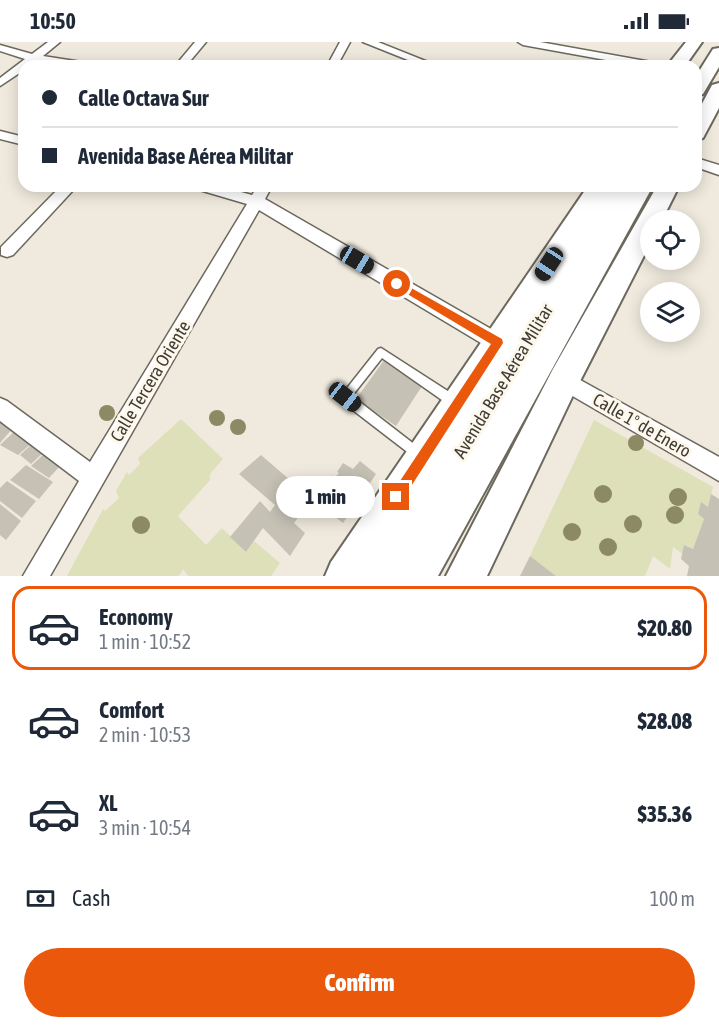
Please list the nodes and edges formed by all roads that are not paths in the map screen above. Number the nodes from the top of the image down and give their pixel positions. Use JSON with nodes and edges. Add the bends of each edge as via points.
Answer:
{"nodes":[{"id":1,"x":56,"y":42,"type":"edge"},
{"id":2,"x":201,"y":42,"type":"edge"},
{"id":3,"x":345,"y":42,"type":"edge"},
{"id":4,"x":368,"y":42,"type":"edge"},
{"id":5,"x":522,"y":42,"type":"edge"},
{"id":6,"x":694,"y":42,"type":"edge"},
{"id":7,"x":705,"y":42,"type":"edge"},
{"id":8,"x":543,"y":44,"type":"edge"},
{"id":9,"x":0,"y":48,"type":"edge"},
{"id":10,"x":719,"y":52,"type":"edge"},
{"id":11,"x":34,"y":58,"type":"junction"},
{"id":12,"x":31,"y":60,"type":"edge"},
{"id":13,"x":48,"y":60,"type":"edge"},
{"id":14,"x":185,"y":60,"type":"edge"},
{"id":15,"x":335,"y":60,"type":"edge"},
{"id":16,"x":417,"y":60,"type":"edge"},
{"id":17,"x":626,"y":60,"type":"edge"},
{"id":18,"x":680,"y":60,"type":"edge"},
{"id":19,"x":695,"y":60,"type":"edge"},
{"id":20,"x":18,"y":70,"type":"edge"},
{"id":21,"x":702,"y":80,"type":"edge"},
{"id":22,"x":0,"y":83,"type":"edge"},
{"id":23,"x":719,"y":89,"type":"edge"},
{"id":24,"x":702,"y":122,"type":"edge"},
{"id":25,"x":0,"y":135,"type":"edge"},
{"id":26,"x":18,"y":140,"type":"edge"},
{"id":27,"x":702,"y":164,"type":"edge"},
{"id":28,"x":719,"y":170,"type":"edge"},
{"id":29,"x":64,"y":192,"type":"edge"},
{"id":30,"x":596,"y":192,"type":"edge"},
{"id":31,"x":617,"y":192,"type":"edge"},
{"id":32,"x":639,"y":192,"type":"edge"},
{"id":33,"x":665,"y":192,"type":"edge"},
{"id":34,"x":261,"y":193,"type":"edge"},
{"id":35,"x":7,"y":251,"type":"dead end"},
{"id":36,"x":498,"y":343,"type":"junction"},
{"id":37,"x":564,"y":380,"type":"junction"},
{"id":38,"x":458,"y":404,"type":"junction"},
{"id":39,"x":0,"y":408,"type":"edge"},
{"id":40,"x":422,"y":458,"type":"junction"},
{"id":41,"x":719,"y":470,"type":"edge"},
{"id":42,"x":93,"y":478,"type":"junction"},
{"id":43,"x":36,"y":576,"type":"edge"},
{"id":44,"x":345,"y":576,"type":"edge"},
{"id":45,"x":384,"y":576,"type":"edge"},
{"id":46,"x":416,"y":576,"type":"edge"},
{"id":47,"x":466,"y":576,"type":"edge"}],
"edges":[{"from":1,"to":11,"type":"street"},
{"from":2,"to":14,"type":"street"},
{"from":3,"to":15,"type":"street"},
{"from":4,"to":16,"type":"street"},
{"from":5,"to":8,"type":"street"},
{"from":6,"to":18,"type":"main road"},
{"from":7,"to":19,"type":"main road"},
{"from":8,"to":17,"type":"street"},
{"from":9,"to":11,"type":"street"},
{"from":10,"to":21,"type":"main road"},
{"from":11,"to":12,"type":"street"},
{"from":11,"to":13,"type":"street"},
{"from":20,"to":22,"type":"street"},
{"from":23,"to":24,"type":"main road"},
{"from":25,"to":26,"type":"street"},
{"from":27,"to":28,"type":"street"},
{"from":29,"to":35,"type":"street"},
{"from":30,"to":36,"type":"main road","name":"Avenida Base Aérea Militar"},
{"from":31,"to":45,"type":"main road","name":"Avenida Base Aérea Militar"},
{"from":32,"to":46,"type":"main road","name":"Avenida Base Aérea Militar"},
{"from":33,"to":37,"type":"main road"},
{"from":34,"to":36,"type":"street"},
{"from":34,"to":42,"type":"street","name":"Calle Tercera Oriente"},
{"from":36,"to":38,"type":"main road","name":"Avenida Base Aérea Militar"},
{"from":37,"to":41,"type":"street","name":"Calle 1° de Enero"},
{"from":37,"to":47,"type":"main road"},
{"from":38,"to":40,"type":"main road","name":"Avenida Base Aérea Militar"},
{"from":38,"to":40,"type":"lane","via":[[381,352],[345,397]]},
{"from":39,"to":42,"type":"street"},
{"from":40,"to":44,"type":"main road","name":"Avenida Base Aérea Militar"},
{"from":42,"to":43,"type":"street","name":"Calle Tercera Oriente"}]}
